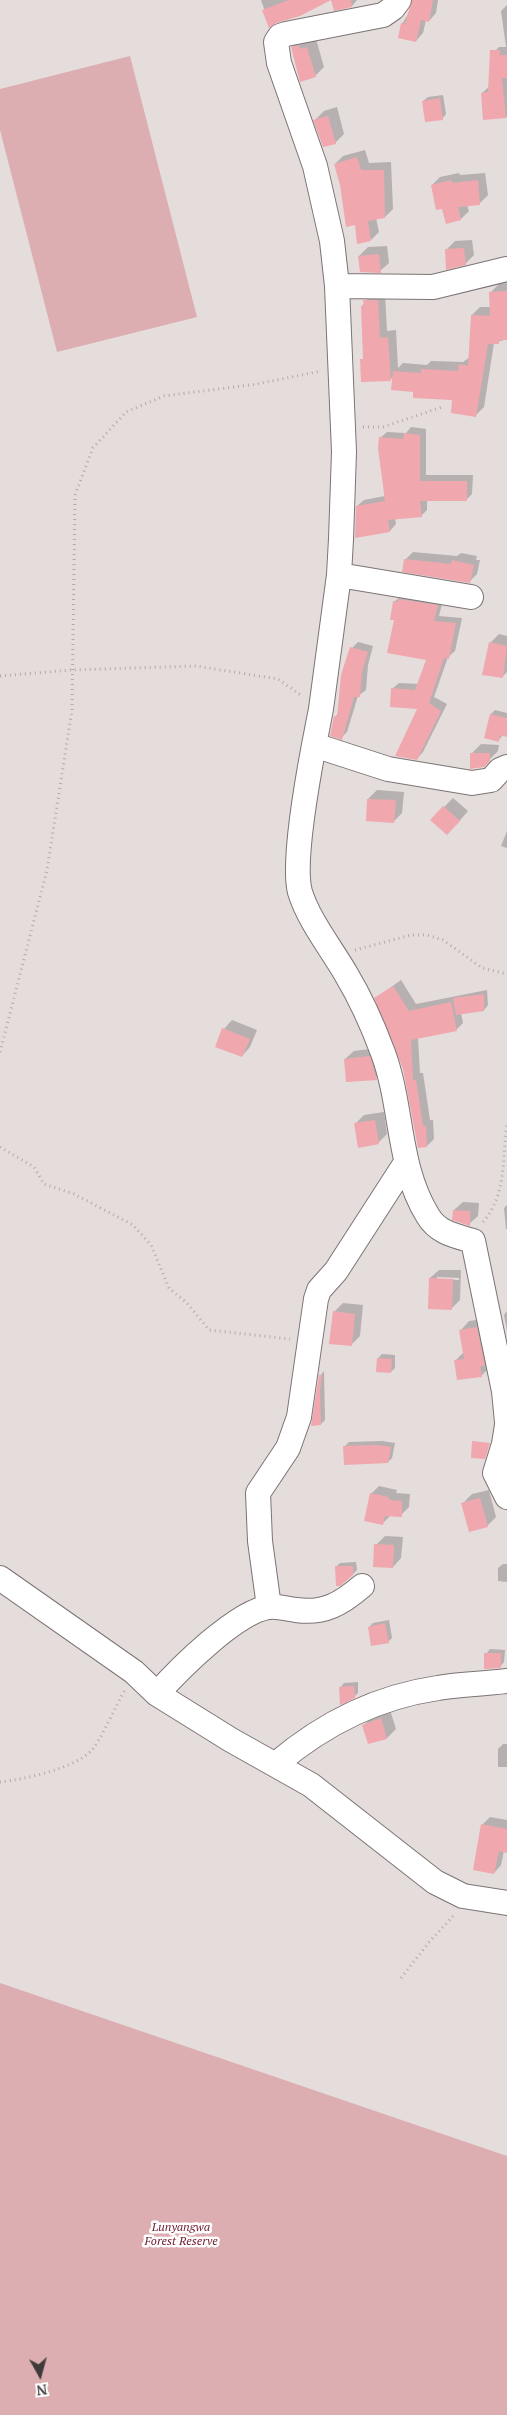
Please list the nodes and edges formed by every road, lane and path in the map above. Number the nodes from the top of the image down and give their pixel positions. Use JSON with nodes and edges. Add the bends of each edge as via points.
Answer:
{"nodes":[{"id":1,"x":399,"y":0,"type":"edge"},
{"id":2,"x":507,"y":269,"type":"edge"},
{"id":3,"x":337,"y":286,"type":"junction"},
{"id":4,"x":341,"y":367,"type":"junction"},
{"id":5,"x":442,"y":407,"type":"dead end"},
{"id":6,"x":343,"y":428,"type":"junction"},
{"id":7,"x":339,"y":575,"type":"junction"},
{"id":8,"x":471,"y":597,"type":"dead end"},
{"id":9,"x":71,"y":670,"type":"junction"},
{"id":10,"x":0,"y":676,"type":"edge"},
{"id":11,"x":321,"y":709,"type":"junction"},
{"id":12,"x":314,"y":745,"type":"junction"},
{"id":13,"x":507,"y":767,"type":"edge"},
{"id":14,"x":334,"y":955,"type":"junction"},
{"id":15,"x":507,"y":974,"type":"edge"},
{"id":16,"x":0,"y":1052,"type":"edge"},
{"id":17,"x":507,"y":1123,"type":"edge"},
{"id":18,"x":0,"y":1147,"type":"edge"},
{"id":19,"x":405,"y":1164,"type":"junction"},
{"id":20,"x":473,"y":1241,"type":"junction"},
{"id":21,"x":309,"y":1347,"type":"junction"},
{"id":22,"x":507,"y":1423,"type":"edge"},
{"id":23,"x":507,"y":1498,"type":"edge"},
{"id":24,"x":0,"y":1578,"type":"edge"},
{"id":25,"x":362,"y":1586,"type":"dead end"},
{"id":26,"x":269,"y":1607,"type":"junction"},
{"id":27,"x":134,"y":1672,"type":"junction"},
{"id":28,"x":507,"y":1682,"type":"edge"},
{"id":29,"x":158,"y":1694,"type":"junction"},
{"id":30,"x":276,"y":1764,"type":"junction"},
{"id":31,"x":0,"y":1782,"type":"edge"},
{"id":32,"x":463,"y":1896,"type":"junction"},
{"id":33,"x":507,"y":1903,"type":"edge"},
{"id":34,"x":401,"y":1978,"type":"dead end"}],
"edges":[{"from":1,"to":3,"type":"street","via":[[383,15],[286,34],[276,42],[279,62],[315,166],[332,241]]},
{"from":2,"to":3,"type":"street","via":[[433,287]]},
{"from":3,"to":4,"type":"street"},
{"from":4,"to":6,"type":"street"},
{"from":4,"to":9,"type":"path","via":[[257,384],[164,396],[126,412],[93,448],[75,495]]},
{"from":5,"to":6,"type":"path","via":[[383,427]]},
{"from":6,"to":7,"type":"street"},
{"from":7,"to":8,"type":"street"},
{"from":7,"to":11,"type":"street"},
{"from":9,"to":10,"type":"path"},
{"from":9,"to":11,"type":"path","via":[[196,666],[248,672],[278,679]]},
{"from":9,"to":16,"type":"path","via":[[72,710],[47,870]]},
{"from":11,"to":12,"type":"street"},
{"from":12,"to":13,"type":"street","via":[[388,768],[472,783],[491,780]]},
{"from":12,"to":14,"type":"street","via":[[297,868],[300,891]]},
{"from":14,"to":15,"type":"path","via":[[411,935],[427,935],[443,940],[482,968]]},
{"from":14,"to":19,"type":"street","via":[[363,1004],[384,1054]]},
{"from":17,"to":20,"type":"path","via":[[504,1145],[507,1169],[502,1196],[492,1214],[482,1222]]},
{"from":18,"to":21,"type":"path","via":[[34,1167],[44,1184],[74,1194],[133,1225],[150,1245],[169,1288],[188,1303],[209,1330],[288,1338]]},
{"from":19,"to":20,"type":"street","via":[[434,1224],[445,1233]]},
{"from":19,"to":21,"type":"street","via":[[336,1271],[319,1290]]},
{"from":20,"to":22,"type":"street","via":[[504,1391]]},
{"from":21,"to":26,"type":"street","via":[[299,1417],[288,1448],[258,1493],[260,1541]]},
{"from":22,"to":23,"type":"street","via":[[495,1473]]},
{"from":24,"to":27,"type":"street"},
{"from":25,"to":26,"type":"street","via":[[330,1609],[301,1611]]},
{"from":26,"to":29,"type":"street","via":[[246,1616],[218,1636]]},
{"from":27,"to":29,"type":"street"},
{"from":27,"to":31,"type":"path","via":[[91,1751],[71,1764]]},
{"from":28,"to":30,"type":"street","via":[[438,1688],[367,1707],[308,1738]]},
{"from":29,"to":30,"type":"street"},
{"from":30,"to":32,"type":"street","via":[[311,1785],[435,1882]]},
{"from":32,"to":33,"type":"street"},
{"from":32,"to":34,"type":"path","via":[[461,1906]]}]}
